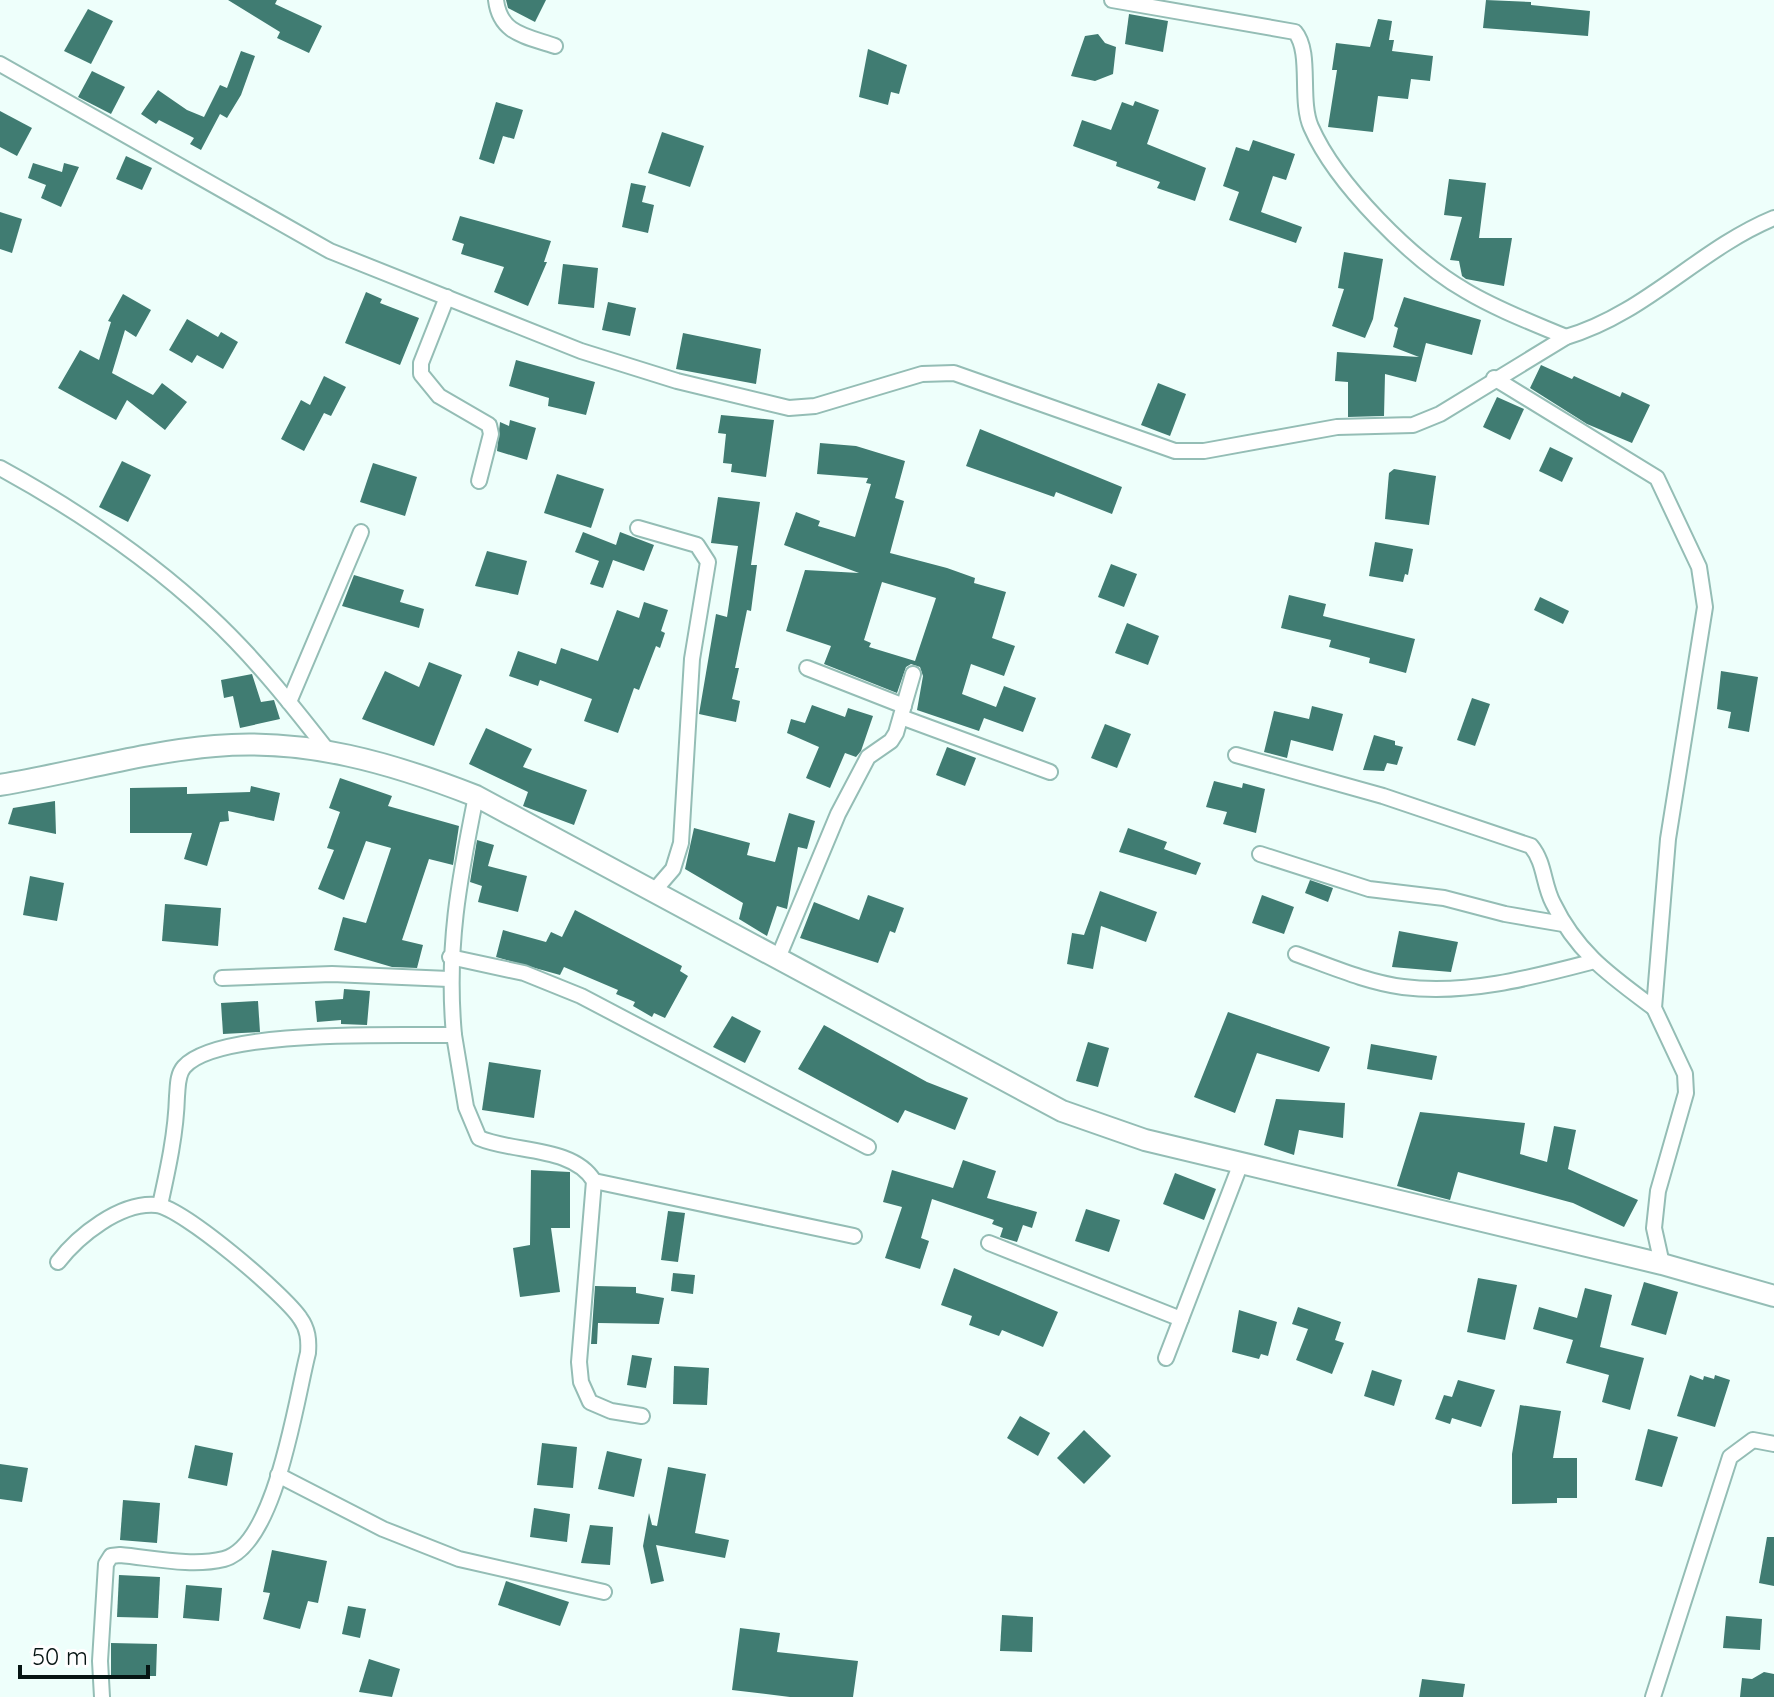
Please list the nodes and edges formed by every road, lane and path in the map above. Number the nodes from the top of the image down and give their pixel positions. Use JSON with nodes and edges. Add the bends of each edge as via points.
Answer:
{"nodes":[{"id":1,"x":496,"y":0,"type":"edge"},
{"id":2,"x":1112,"y":0,"type":"edge"},
{"id":3,"x":555,"y":46,"type":"dead end"},
{"id":4,"x":0,"y":64,"type":"edge"},
{"id":5,"x":1774,"y":218,"type":"edge"},
{"id":6,"x":447,"y":297,"type":"junction"},
{"id":7,"x":1566,"y":337,"type":"junction"},
{"id":8,"x":1494,"y":378,"type":"junction"},
{"id":9,"x":0,"y":468,"type":"edge"},
{"id":10,"x":479,"y":481,"type":"dead end"},
{"id":11,"x":638,"y":528,"type":"dead end"},
{"id":12,"x":361,"y":532,"type":"dead end"},
{"id":13,"x":807,"y":668,"type":"dead end"},
{"id":14,"x":913,"y":674,"type":"dead end"},
{"id":15,"x":289,"y":702,"type":"junction"},
{"id":16,"x":903,"y":712,"type":"junction"},
{"id":17,"x":328,"y":751,"type":"junction"},
{"id":18,"x":1236,"y":755,"type":"dead end"},
{"id":19,"x":1050,"y":772,"type":"dead end"},
{"id":20,"x":0,"y":785,"type":"edge"},
{"id":21,"x":476,"y":796,"type":"junction"},
{"id":22,"x":1260,"y":854,"type":"dead end"},
{"id":23,"x":654,"y":891,"type":"junction"},
{"id":24,"x":1563,"y":924,"type":"junction"},
{"id":25,"x":1296,"y":954,"type":"dead end"},
{"id":26,"x":450,"y":957,"type":"junction"},
{"id":27,"x":778,"y":958,"type":"junction"},
{"id":28,"x":1591,"y":962,"type":"junction"},
{"id":29,"x":222,"y":978,"type":"dead end"},
{"id":30,"x":449,"y":979,"type":"junction"},
{"id":31,"x":1654,"y":1008,"type":"junction"},
{"id":32,"x":454,"y":1035,"type":"junction"},
{"id":33,"x":868,"y":1147,"type":"dead end"},
{"id":34,"x":1241,"y":1163,"type":"junction"},
{"id":35,"x":594,"y":1181,"type":"junction"},
{"id":36,"x":160,"y":1205,"type":"junction"},
{"id":37,"x":854,"y":1236,"type":"dead end"},
{"id":38,"x":989,"y":1243,"type":"dead end"},
{"id":39,"x":58,"y":1262,"type":"dead end"},
{"id":40,"x":1662,"y":1264,"type":"junction"},
{"id":41,"x":1774,"y":1296,"type":"edge"},
{"id":42,"x":1181,"y":1319,"type":"junction"},
{"id":43,"x":1166,"y":1358,"type":"dead end"},
{"id":44,"x":642,"y":1416,"type":"dead end"},
{"id":45,"x":1774,"y":1444,"type":"edge"},
{"id":46,"x":278,"y":1475,"type":"junction"},
{"id":47,"x":604,"y":1592,"type":"dead end"},
{"id":48,"x":102,"y":1697,"type":"edge"},
{"id":49,"x":1653,"y":1697,"type":"edge"}],
"edges":[{"from":1,"to":3,"type":"street","via":[[501,22],[509,30]]},
{"from":2,"to":7,"type":"street","via":[[1295,32],[1302,45],[1310,125],[1361,198],[1407,245],[1463,290]]},
{"from":4,"to":6,"type":"street","via":[[330,251]]},
{"from":5,"to":7,"type":"street","via":[[1641,303]]},
{"from":6,"to":8,"type":"street","via":[[581,351],[765,403],[815,406],[922,374],[954,373],[1175,451],[1204,451],[1337,427],[1413,425],[1440,414]]},
{"from":6,"to":10,"type":"street","via":[[421,374],[439,396],[489,425]]},
{"from":7,"to":8,"type":"street"},
{"from":8,"to":31,"type":"street","via":[[1657,478],[1702,576],[1705,607],[1668,839]]},
{"from":9,"to":15,"type":"street","via":[[62,502],[148,565],[212,618]]},
{"from":11,"to":23,"type":"street","via":[[697,545],[708,562],[692,659],[681,843],[673,869]]},
{"from":12,"to":15,"type":"street"},
{"from":13,"to":16,"type":"street"},
{"from":14,"to":16,"type":"street"},
{"from":15,"to":17,"type":"street"},
{"from":16,"to":19,"type":"street"},
{"from":16,"to":27,"type":"street","via":[[891,741],[868,757],[838,814]]},
{"from":17,"to":20,"type":"main road","via":[[218,746]]},
{"from":17,"to":21,"type":"main road","via":[[395,766]]},
{"from":18,"to":24,"type":"street","via":[[1383,796],[1531,846]]},
{"from":21,"to":23,"type":"main road"},
{"from":21,"to":26,"type":"street"},
{"from":22,"to":24,"type":"street","via":[[1369,889],[1444,898]]},
{"from":23,"to":27,"type":"main road"},
{"from":24,"to":28,"type":"street"},
{"from":25,"to":28,"type":"street","via":[[1401,987],[1449,990]]},
{"from":26,"to":30,"type":"street"},
{"from":26,"to":33,"type":"street","via":[[524,973],[581,996]]},
{"from":27,"to":34,"type":"main road","via":[[1062,1111],[1145,1140]]},
{"from":28,"to":31,"type":"street"},
{"from":29,"to":30,"type":"street","via":[[332,974]]},
{"from":30,"to":32,"type":"street"},
{"from":31,"to":40,"type":"street","via":[[1685,1074],[1686,1093],[1658,1191],[1654,1228]]},
{"from":32,"to":35,"type":"street","via":[[470,1123],[479,1138],[563,1158],[581,1165]]},
{"from":32,"to":36,"type":"street","via":[[293,1038],[238,1046],[196,1060],[184,1067],[178,1080],[177,1121]]},
{"from":34,"to":40,"type":"main road"},
{"from":34,"to":42,"type":"street"},
{"from":35,"to":37,"type":"street"},
{"from":35,"to":44,"type":"street","via":[[581,1382],[590,1402]]},
{"from":36,"to":39,"type":"street","via":[[143,1205],[107,1221],[73,1242]]},
{"from":36,"to":46,"type":"street","via":[[209,1235],[303,1321],[308,1353]]},
{"from":38,"to":42,"type":"street"},
{"from":40,"to":41,"type":"main road"},
{"from":42,"to":43,"type":"street"},
{"from":45,"to":49,"type":"street","via":[[1753,1440],[1730,1457]]},
{"from":46,"to":47,"type":"street","via":[[383,1529],[459,1559]]},
{"from":46,"to":48,"type":"street","via":[[259,1526],[244,1549],[226,1558],[195,1562],[111,1556],[106,1564]]}]}
